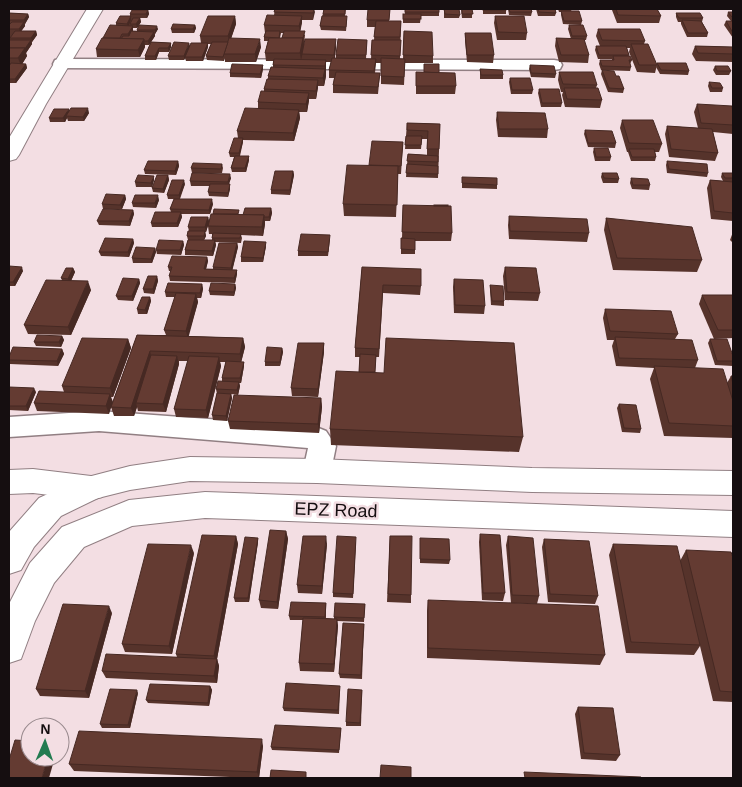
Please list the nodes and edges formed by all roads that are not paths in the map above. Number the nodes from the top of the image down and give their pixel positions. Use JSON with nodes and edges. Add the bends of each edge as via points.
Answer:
{"nodes":[{"id":1,"x":95,"y":9,"type":"edge"},
{"id":2,"x":61,"y":64,"type":"junction"},
{"id":3,"x":554,"y":65,"type":"edge"},
{"id":4,"x":9,"y":155,"type":"edge"},
{"id":5,"x":9,"y":427,"type":"edge"},
{"id":6,"x":316,"y":471,"type":"junction"},
{"id":7,"x":9,"y":482,"type":"edge"},
{"id":8,"x":733,"y":483,"type":"edge"},
{"id":9,"x":91,"y":488,"type":"junction"},
{"id":10,"x":733,"y":524,"type":"edge"},
{"id":11,"x":9,"y":560,"type":"edge"},
{"id":12,"x":9,"y":647,"type":"edge"}],
"edges":[{"from":1,"to":2,"type":"main road"},
{"from":2,"to":3,"type":"street"},
{"from":2,"to":4,"type":"main road"},
{"from":5,"to":6,"type":"street","via":[[99,421],[316,438],[322,446]]},
{"from":6,"to":8,"type":"main road","via":[[532,480]]},
{"from":6,"to":9,"type":"main road","via":[[190,469]]},
{"from":7,"to":9,"type":"main road","via":[[33,481]]},
{"from":9,"to":11,"type":"main road","via":[[50,507],[23,537]]},
{"from":10,"to":12,"type":"main road","name":"EPZ Road","via":[[205,505],[129,513],[72,537],[42,573]]}]}
